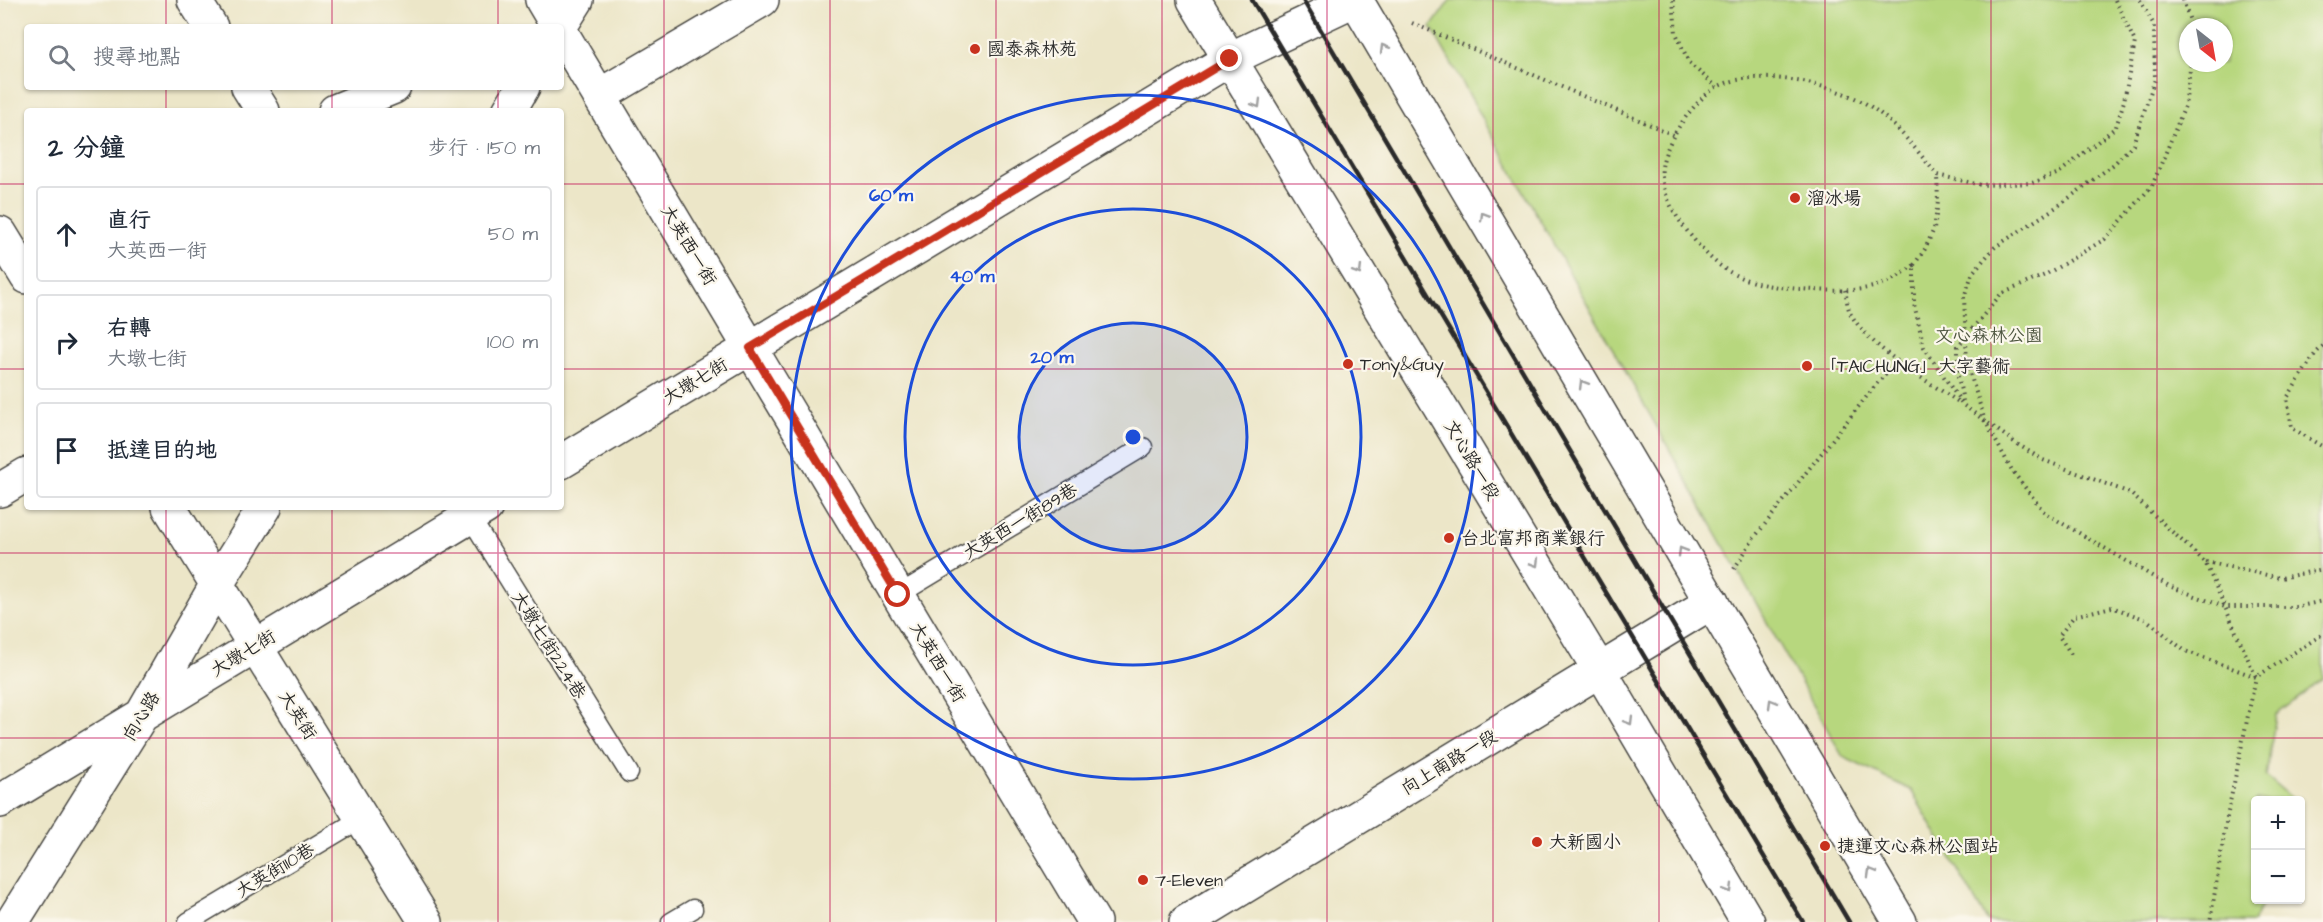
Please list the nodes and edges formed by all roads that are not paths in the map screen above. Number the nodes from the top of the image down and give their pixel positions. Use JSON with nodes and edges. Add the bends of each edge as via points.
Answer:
{"nodes":[{"id":1,"x":194,"y":0,"type":"edge"},
{"id":2,"x":762,"y":0,"type":"edge"},
{"id":3,"x":1194,"y":0,"type":"edge"},
{"id":4,"x":1297,"y":0,"type":"edge"},
{"id":5,"x":1355,"y":0,"type":"edge"},
{"id":6,"x":209,"y":24,"type":"edge"},
{"id":7,"x":564,"y":33,"type":"edge"},
{"id":8,"x":1230,"y":59,"type":"junction"},
{"id":9,"x":250,"y":90,"type":"edge"},
{"id":10,"x":387,"y":90,"type":"edge"},
{"id":11,"x":522,"y":90,"type":"edge"},
{"id":12,"x":599,"y":96,"type":"junction"},
{"id":13,"x":261,"y":108,"type":"edge"},
{"id":14,"x":342,"y":108,"type":"edge"},
{"id":15,"x":511,"y":108,"type":"edge"},
{"id":16,"x":1,"y":238,"type":"edge"},
{"id":17,"x":24,"y":272,"type":"edge"},
{"id":18,"x":750,"y":348,"type":"junction"},
{"id":19,"x":1143,"y":447,"type":"dead end"},
{"id":20,"x":564,"y":460,"type":"edge"},
{"id":21,"x":24,"y":476,"type":"edge"},
{"id":22,"x":0,"y":490,"type":"edge"},
{"id":23,"x":171,"y":510,"type":"edge"},
{"id":24,"x":263,"y":510,"type":"edge"},
{"id":25,"x":478,"y":512,"type":"edge"},
{"id":26,"x":217,"y":584,"type":"junction"},
{"id":27,"x":898,"y":595,"type":"junction"},
{"id":28,"x":1712,"y":602,"type":"junction"},
{"id":29,"x":255,"y":646,"type":"junction"},
{"id":30,"x":1600,"y":671,"type":"junction"},
{"id":31,"x":143,"y":713,"type":"junction"},
{"id":32,"x":629,"y":773,"type":"dead end"},
{"id":33,"x":0,"y":801,"type":"edge"},
{"id":34,"x":362,"y":818,"type":"junction"},
{"id":35,"x":693,"y":909,"type":"dead end"},
{"id":36,"x":14,"y":921,"type":"edge"},
{"id":37,"x":188,"y":922,"type":"edge"},
{"id":38,"x":426,"y":922,"type":"edge"},
{"id":39,"x":671,"y":922,"type":"edge"},
{"id":40,"x":1094,"y":922,"type":"edge"},
{"id":41,"x":1186,"y":922,"type":"edge"},
{"id":42,"x":1748,"y":922,"type":"edge"},
{"id":43,"x":1900,"y":922,"type":"edge"}],
"edges":[{"from":1,"to":6,"type":"street"},
{"from":2,"to":12,"type":"street"},
{"from":3,"to":8,"type":"street","name":"文心路一段"},
{"from":4,"to":8,"type":"street","name":"大墩七街"},
{"from":5,"to":8,"type":"street","name":"大墩七街"},
{"from":28,"to":5,"type":"street","one_way":true},
{"from":7,"to":12,"type":"street","name":"大英西一街"},
{"from":8,"to":18,"type":"street","name":"大墩七街"},
{"from":8,"to":30,"type":"street","name":"文心路一段","one_way":true},
{"from":9,"to":13,"type":"street"},
{"from":10,"to":14,"type":"street"},
{"from":11,"to":15,"type":"street"},
{"from":12,"to":18,"type":"street","name":"大英西一街"},
{"from":16,"to":17,"type":"street"},
{"from":18,"to":20,"type":"street","name":"大墩七街"},
{"from":18,"to":27,"type":"street","name":"大英西一街"},
{"from":19,"to":27,"type":"lane","name":"大英西一街89巷"},
{"from":21,"to":22,"type":"street"},
{"from":23,"to":26,"type":"street","name":"大英街"},
{"from":24,"to":26,"type":"street","name":"向心路"},
{"from":25,"to":29,"type":"street","name":"大墩七街"},
{"from":25,"to":32,"type":"lane","name":"大墩七街224巷"},
{"from":26,"to":29,"type":"street","name":"大英街"},
{"from":26,"to":31,"type":"street","name":"向心路"},
{"from":27,"to":40,"type":"street","name":"大英西一街"},
{"from":28,"to":30,"type":"street","name":"向上南路一段"},
{"from":43,"to":28,"type":"street","one_way":true},
{"from":29,"to":31,"type":"street","name":"大墩七街"},
{"from":29,"to":34,"type":"street","name":"大英街"},
{"from":30,"to":41,"type":"street","name":"向上南路一段"},
{"from":30,"to":42,"type":"street","name":"文心路一段","one_way":true},
{"from":31,"to":33,"type":"street","name":"大墩七街"},
{"from":31,"to":36,"type":"street","name":"向心路"},
{"from":34,"to":37,"type":"lane","name":"大英街110巷"},
{"from":34,"to":38,"type":"street","name":"大英街"},
{"from":35,"to":39,"type":"lane"}]}
